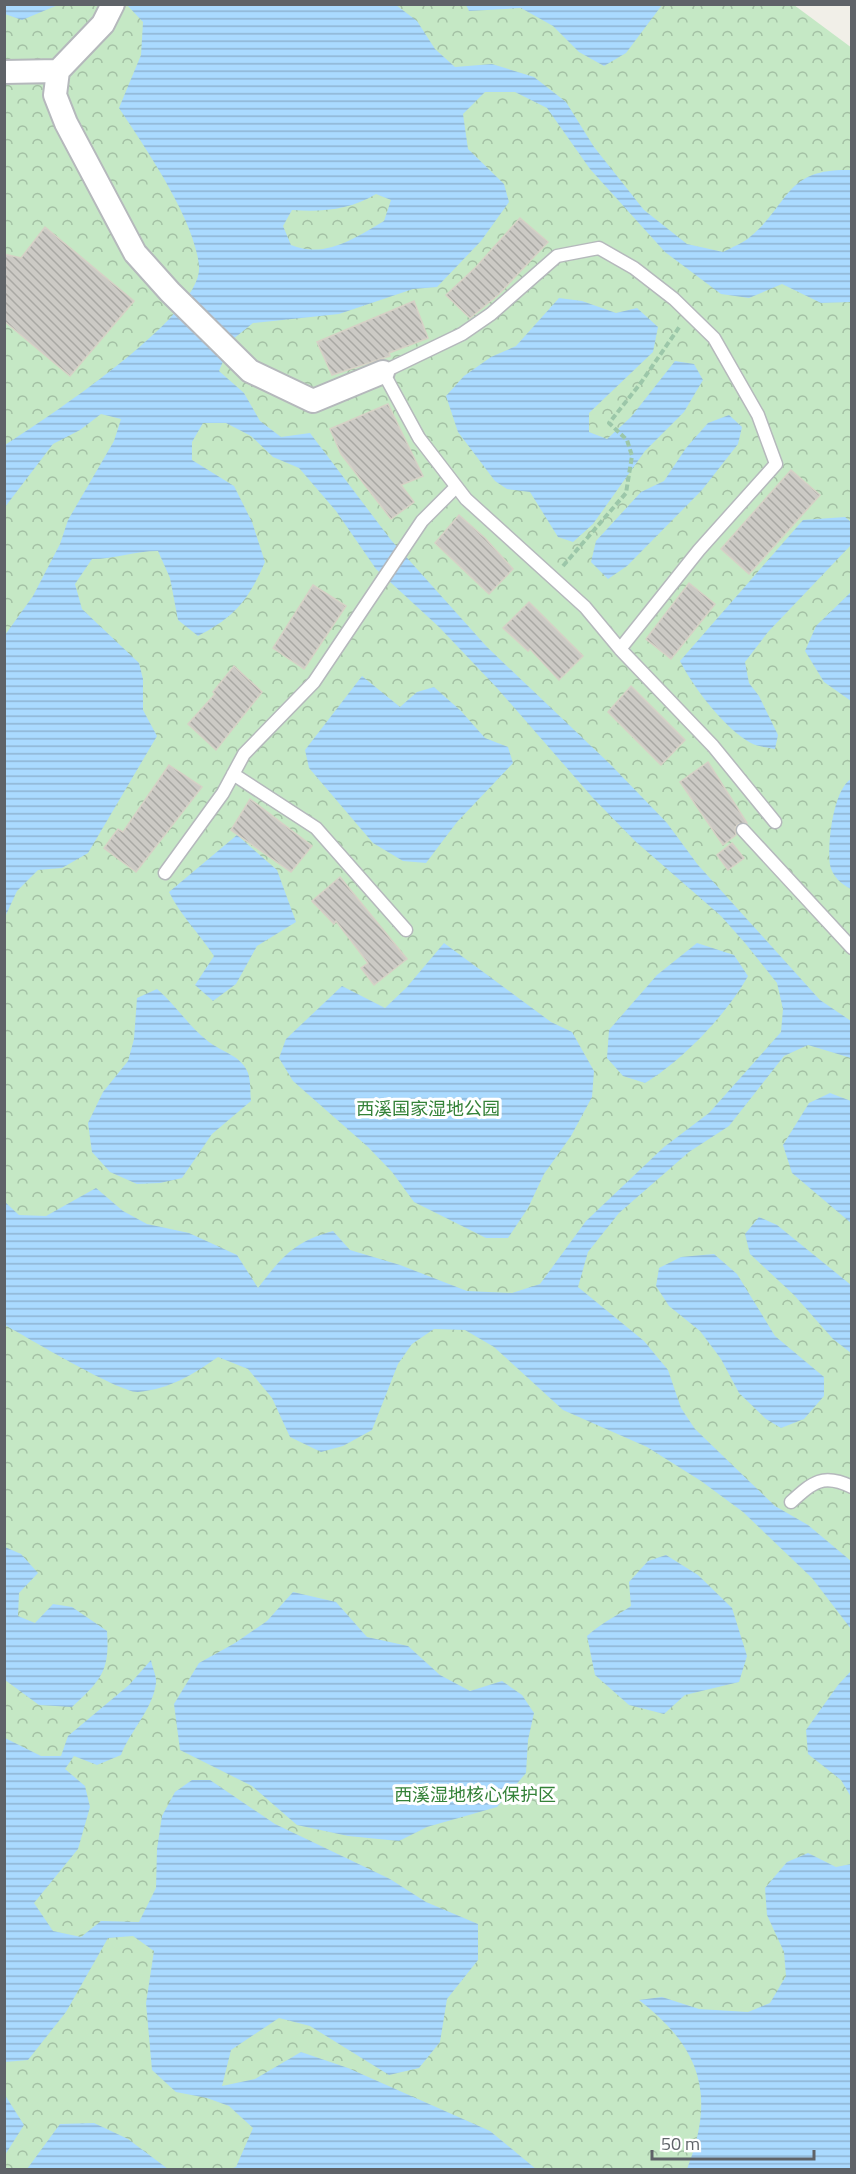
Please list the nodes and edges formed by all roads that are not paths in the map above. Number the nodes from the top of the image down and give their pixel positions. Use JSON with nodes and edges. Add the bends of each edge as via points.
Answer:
{"nodes":[{"id":1,"x":108,"y":14,"type":"edge"},
{"id":2,"x":58,"y":71,"type":"junction"},
{"id":3,"x":4,"y":72,"type":"edge"},
{"id":4,"x":383,"y":372,"type":"junction"},
{"id":5,"x":456,"y":487,"type":"junction"},
{"id":6,"x":620,"y":649,"type":"junction"},
{"id":7,"x":233,"y":774,"type":"junction"},
{"id":8,"x":775,"y":822,"type":"dead end"},
{"id":9,"x":743,"y":830,"type":"dead end"},
{"id":10,"x":165,"y":873,"type":"dead end"},
{"id":11,"x":406,"y":930,"type":"dead end"},
{"id":12,"x":852,"y":948,"type":"edge"},
{"id":13,"x":852,"y":1487,"type":"edge"},
{"id":14,"x":791,"y":1502,"type":"dead end"}],
"edges":[{"from":1,"to":2,"type":"street"},
{"from":2,"to":3,"type":"street"},
{"from":2,"to":4,"type":"street","via":[[55,95],[66,123],[135,253],[250,371],[313,401]]},
{"from":4,"to":5,"type":"lane","via":[[419,438]]},
{"from":4,"to":6,"type":"lane","via":[[462,334],[557,256],[599,248],[634,268],[714,338],[758,415],[776,464],[699,550]]},
{"from":5,"to":6,"type":"lane","via":[[585,607]]},
{"from":5,"to":7,"type":"lane","via":[[422,521],[314,682],[244,754]]},
{"from":6,"to":8,"type":"lane","via":[[713,746]]},
{"from":7,"to":10,"type":"lane","via":[[224,793]]},
{"from":7,"to":11,"type":"lane","via":[[316,828]]},
{"from":9,"to":12,"type":"lane"},
{"from":13,"to":14,"type":"lane","via":[[835,1479],[813,1482]]}]}
